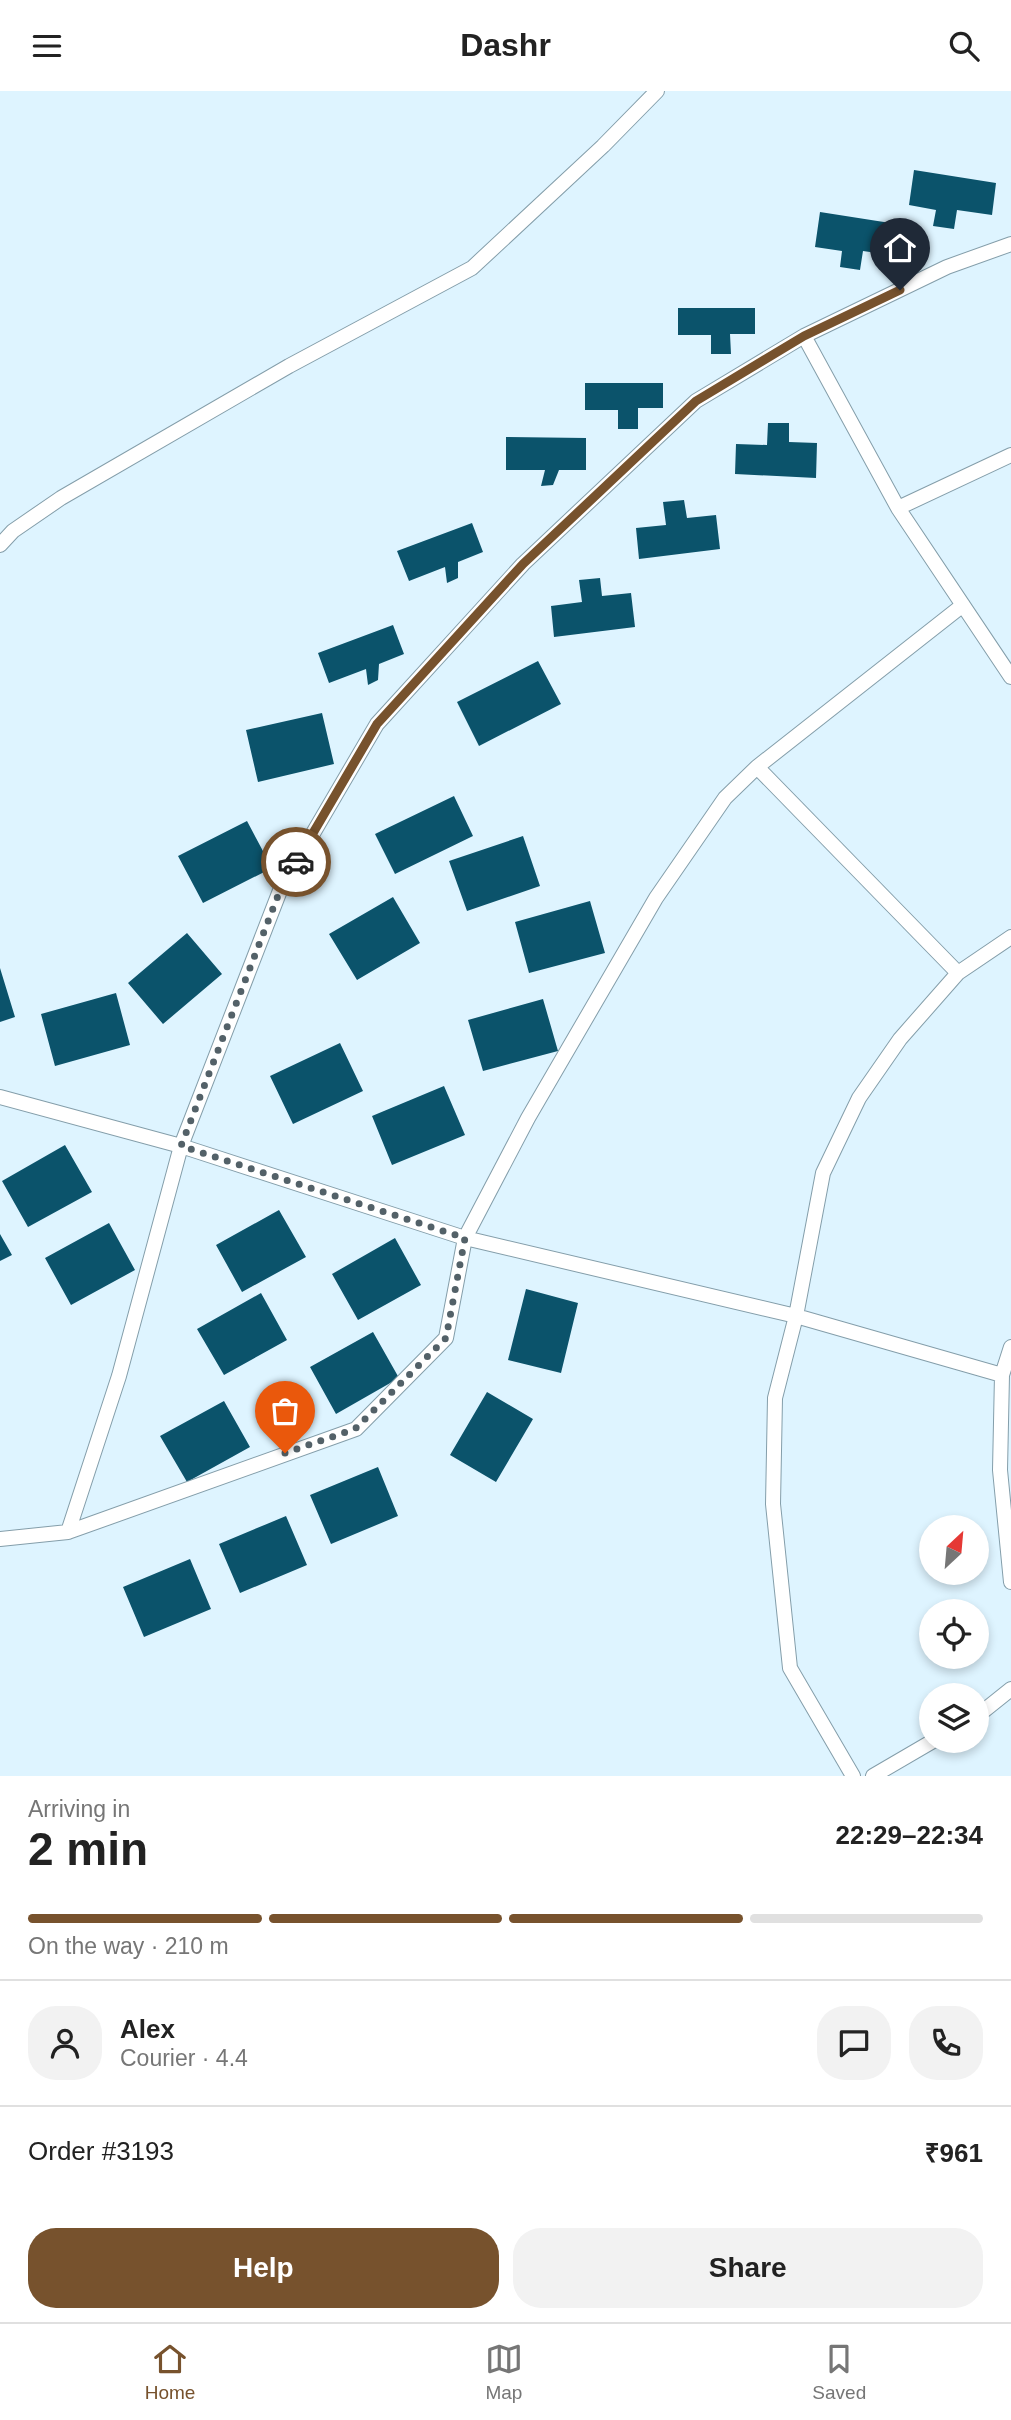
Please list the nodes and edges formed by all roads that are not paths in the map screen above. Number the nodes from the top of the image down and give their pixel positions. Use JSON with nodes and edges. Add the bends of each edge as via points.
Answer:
{"nodes":[{"id":1,"x":657,"y":91,"type":"edge"},
{"id":2,"x":1011,"y":244,"type":"edge"},
{"id":3,"x":804,"y":336,"type":"junction"},
{"id":4,"x":1011,"y":455,"type":"edge"},
{"id":5,"x":898,"y":507,"type":"junction"},
{"id":6,"x":0,"y":545,"type":"edge"},
{"id":7,"x":963,"y":605,"type":"junction"},
{"id":8,"x":1011,"y":677,"type":"edge"},
{"id":9,"x":757,"y":767,"type":"junction"},
{"id":10,"x":1011,"y":937,"type":"edge"},
{"id":11,"x":958,"y":972,"type":"junction"},
{"id":12,"x":0,"y":1097,"type":"edge"},
{"id":13,"x":181,"y":1146,"type":"junction"},
{"id":14,"x":465,"y":1238,"type":"junction"},
{"id":15,"x":796,"y":1315,"type":"junction"},
{"id":16,"x":1011,"y":1347,"type":"edge"},
{"id":17,"x":1002,"y":1375,"type":"junction"},
{"id":18,"x":68,"y":1532,"type":"junction"},
{"id":19,"x":0,"y":1539,"type":"edge"},
{"id":20,"x":1011,"y":1582,"type":"edge"},
{"id":21,"x":1011,"y":1689,"type":"edge"},
{"id":22,"x":989,"y":1707,"type":"edge"},
{"id":23,"x":919,"y":1749,"type":"edge"},
{"id":24,"x":853,"y":1776,"type":"edge"},
{"id":25,"x":873,"y":1776,"type":"edge"}],
"edges":[{"from":1,"to":6,"type":"lane","via":[[472,268],[289,366],[61,498]]},
{"from":2,"to":3,"type":"lane","via":[[947,267]]},
{"from":3,"to":5,"type":"lane"},
{"from":3,"to":13,"type":"lane","via":[[696,401],[523,564],[377,724],[281,888]]},
{"from":4,"to":5,"type":"lane"},
{"from":5,"to":7,"type":"lane"},
{"from":7,"to":8,"type":"lane"},
{"from":7,"to":9,"type":"lane"},
{"from":9,"to":11,"type":"lane"},
{"from":9,"to":14,"type":"lane","via":[[724,799],[656,898],[528,1118]]},
{"from":10,"to":11,"type":"lane"},
{"from":11,"to":15,"type":"lane","via":[[900,1039],[864,1092],[823,1173]]},
{"from":12,"to":13,"type":"lane"},
{"from":13,"to":14,"type":"lane"},
{"from":13,"to":18,"type":"lane","via":[[119,1376]]},
{"from":14,"to":15,"type":"lane"},
{"from":14,"to":18,"type":"lane","via":[[446,1338],[355,1429]]},
{"from":15,"to":17,"type":"lane"},
{"from":15,"to":24,"type":"lane","via":[[775,1398],[773,1504],[790,1668]]},
{"from":16,"to":17,"type":"lane"},
{"from":17,"to":20,"type":"lane","via":[[1000,1470]]},
{"from":18,"to":19,"type":"lane"},
{"from":21,"to":22,"type":"lane"},
{"from":23,"to":25,"type":"lane"}]}
